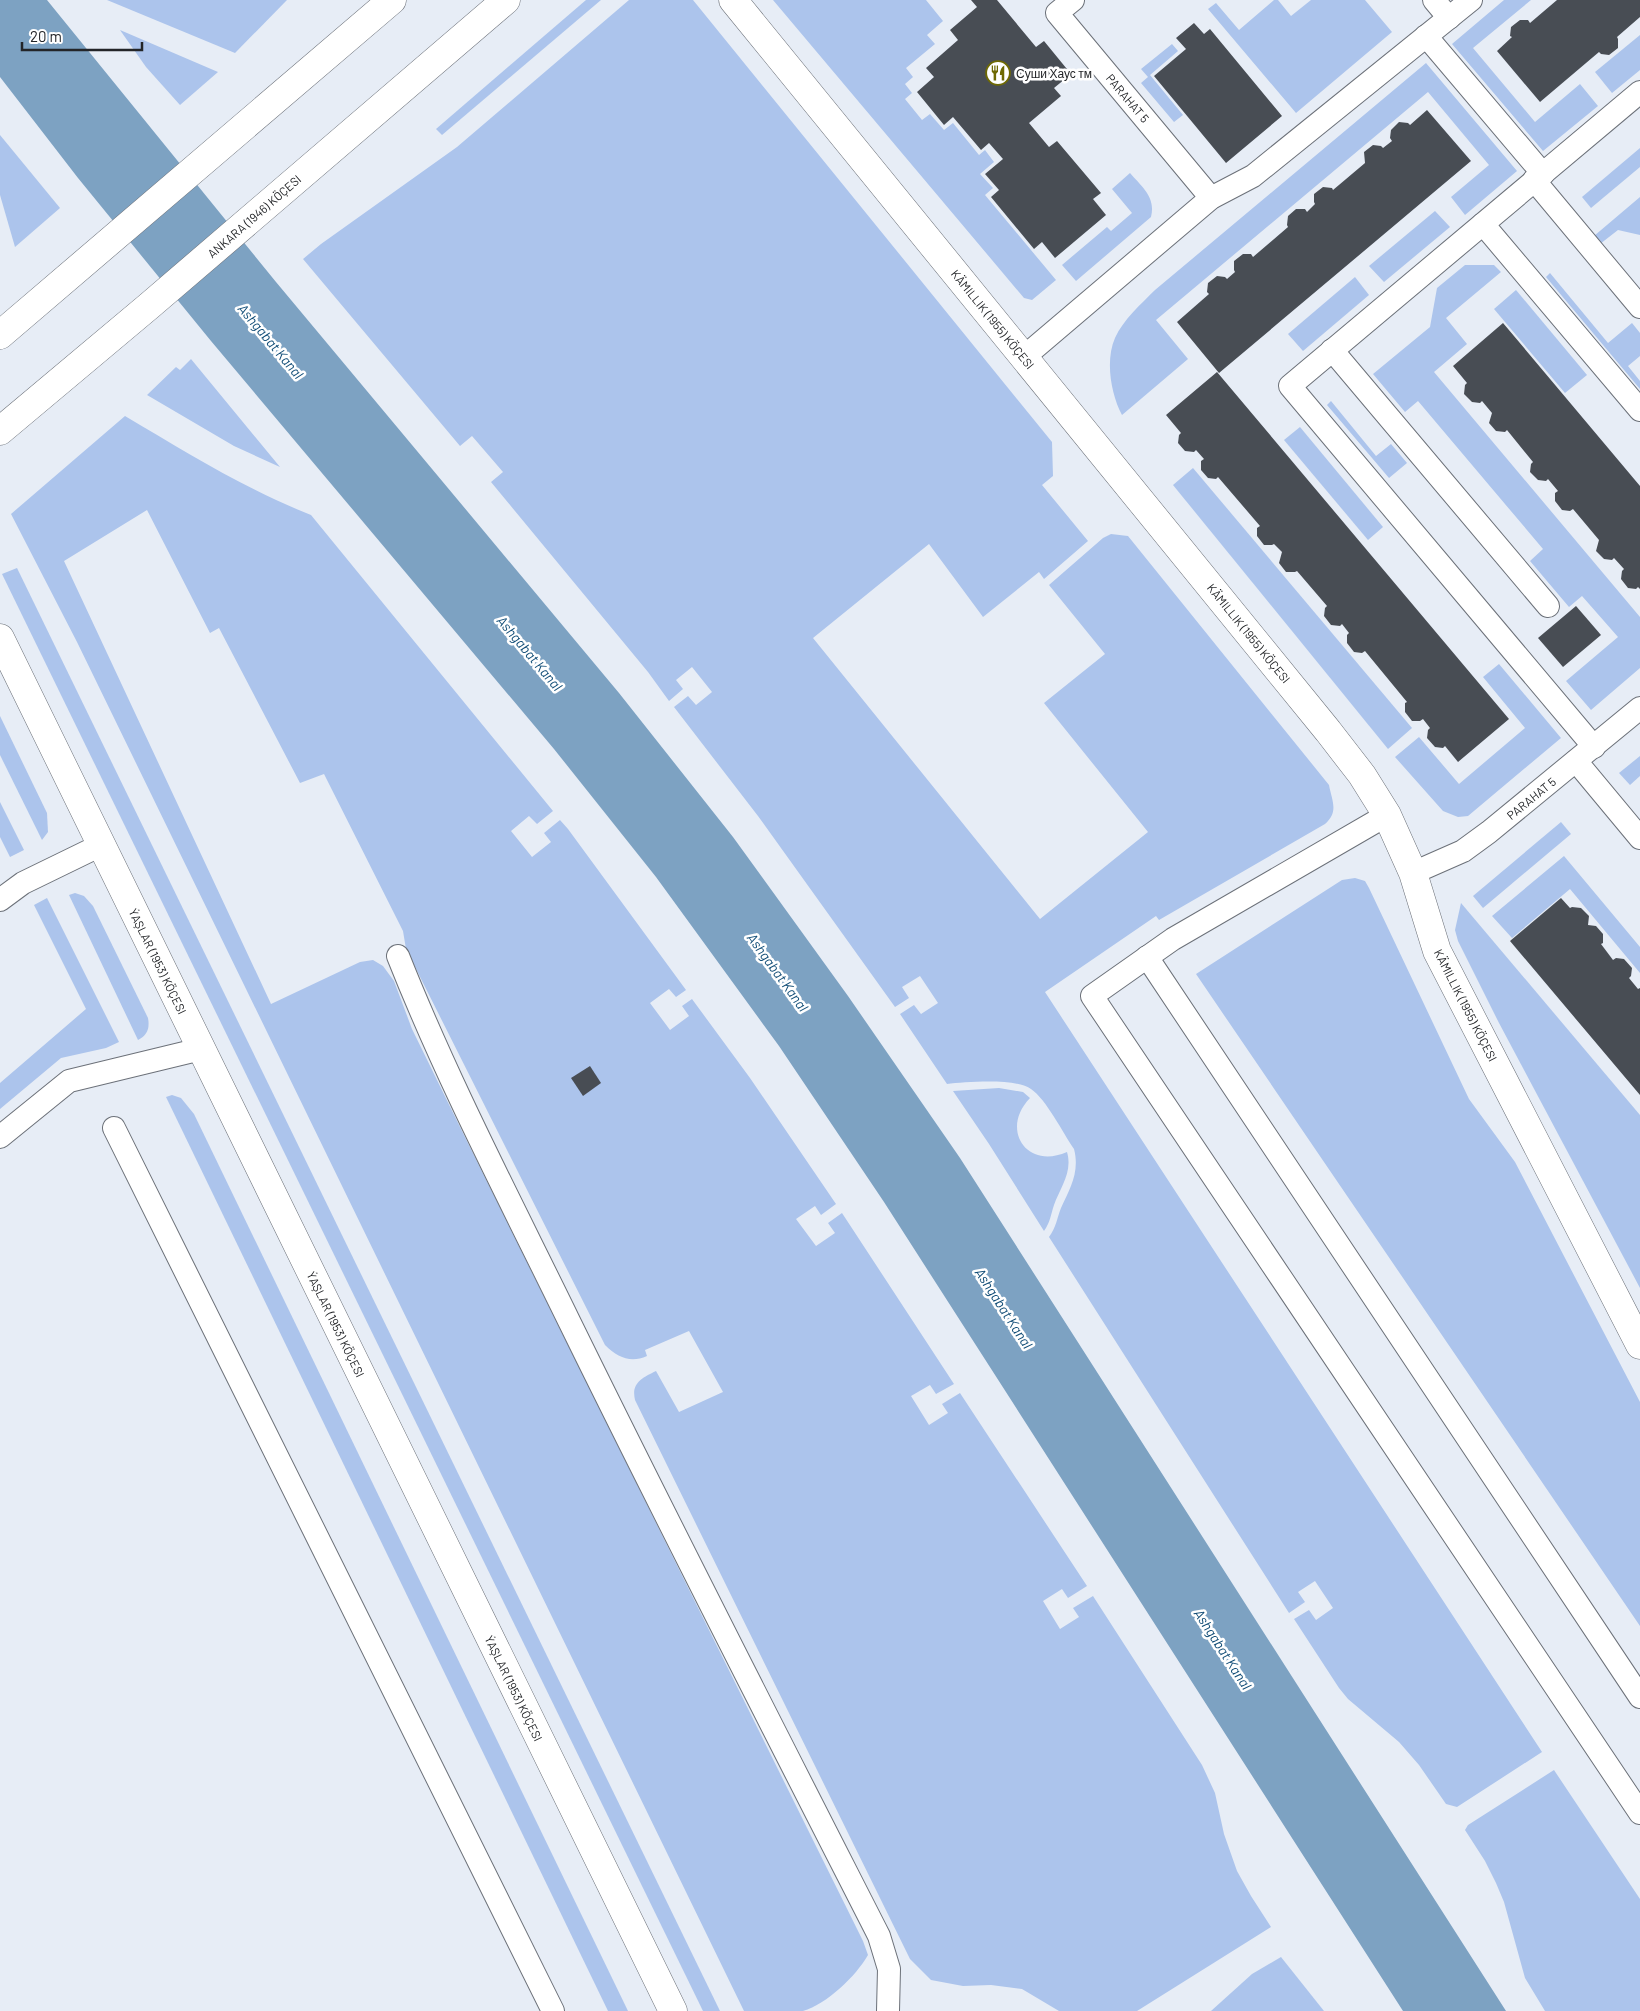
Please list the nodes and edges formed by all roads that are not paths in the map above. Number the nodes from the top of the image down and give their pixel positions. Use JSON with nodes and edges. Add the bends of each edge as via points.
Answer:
{"nodes":[{"id":1,"x":392,"y":0,"type":"edge"},
{"id":2,"x":506,"y":0,"type":"edge"},
{"id":3,"x":733,"y":0,"type":"edge"},
{"id":4,"x":1073,"y":0,"type":"edge"},
{"id":5,"x":1434,"y":0,"type":"edge"},
{"id":6,"x":1470,"y":0,"type":"edge"},
{"id":7,"x":1449,"y":18,"type":"junction"},
{"id":8,"x":1426,"y":36,"type":"junction"},
{"id":9,"x":1640,"y":92,"type":"edge"},
{"id":10,"x":1538,"y":177,"type":"junction"},
{"id":11,"x":1211,"y":198,"type":"junction"},
{"id":12,"x":1483,"y":224,"type":"junction"},
{"id":13,"x":1640,"y":307,"type":"edge"},
{"id":14,"x":0,"y":335,"type":"edge"},
{"id":15,"x":1332,"y":350,"type":"junction"},
{"id":16,"x":1024,"y":357,"type":"junction"},
{"id":17,"x":1640,"y":410,"type":"edge"},
{"id":18,"x":0,"y":431,"type":"edge"},
{"id":19,"x":1548,"y":606,"type":"dead end"},
{"id":20,"x":0,"y":638,"type":"edge"},
{"id":21,"x":1640,"y":708,"type":"edge"},
{"id":22,"x":1594,"y":747,"type":"junction"},
{"id":23,"x":1576,"y":762,"type":"junction"},
{"id":24,"x":1387,"y":815,"type":"junction"},
{"id":25,"x":1640,"y":838,"type":"edge"},
{"id":26,"x":101,"y":845,"type":"junction"},
{"id":27,"x":1413,"y":873,"type":"junction"},
{"id":28,"x":0,"y":900,"type":"edge"},
{"id":29,"x":398,"y":956,"type":"dead end"},
{"id":30,"x":1147,"y":957,"type":"junction"},
{"id":31,"x":201,"y":1049,"type":"junction"},
{"id":32,"x":114,"y":1128,"type":"dead end"},
{"id":33,"x":0,"y":1137,"type":"edge"},
{"id":34,"x":1640,"y":1345,"type":"edge"},
{"id":35,"x":1640,"y":1697,"type":"edge"},
{"id":36,"x":1640,"y":1813,"type":"edge"},
{"id":37,"x":553,"y":2011,"type":"edge"},
{"id":38,"x":673,"y":2011,"type":"edge"},
{"id":39,"x":888,"y":2011,"type":"edge"}],
"edges":[{"from":1,"to":14,"type":"street"},
{"from":2,"to":18,"type":"street","name":"ANKARA (1946) KÖÇESI"},
{"from":3,"to":16,"type":"street","name":"KÄMILLIK (1955) KÖÇESI"},
{"from":4,"to":11,"type":"lane","name":"PARAHAT 5","via":[[1057,13]]},
{"from":5,"to":7,"type":"lane"},
{"from":6,"to":7,"type":"lane"},
{"from":7,"to":8,"type":"lane"},
{"from":8,"to":10,"type":"lane"},
{"from":8,"to":11,"type":"lane","via":[[1254,176]]},
{"from":9,"to":10,"type":"lane"},
{"from":10,"to":12,"type":"lane"},
{"from":10,"to":13,"type":"lane"},
{"from":11,"to":16,"type":"lane"},
{"from":12,"to":15,"type":"lane"},
{"from":12,"to":17,"type":"lane"},
{"from":15,"to":19,"type":"lane"},
{"from":15,"to":22,"type":"lane","via":[[1290,386]]},
{"from":16,"to":24,"type":"street","name":"KÄMILLIK (1955) KÖÇESI","via":[[1328,731],[1362,774]]},
{"from":20,"to":26,"type":"street","name":"ÝAŞLAR (1953) KÖÇESI"},
{"from":21,"to":22,"type":"lane","name":"PARAHAT 5"},
{"from":22,"to":23,"type":"lane","name":"PARAHAT 5"},
{"from":23,"to":25,"type":"lane"},
{"from":23,"to":27,"type":"lane","name":"PARAHAT 5","via":[[1476,842]]},
{"from":24,"to":27,"type":"street","name":"KÄMILLIK (1955) KÖÇESI"},
{"from":24,"to":30,"type":"lane"},
{"from":26,"to":28,"type":"lane","via":[[23,884]]},
{"from":26,"to":31,"type":"street","name":"ÝAŞLAR (1953) KÖÇESI"},
{"from":27,"to":34,"type":"street","name":"KÄMILLIK (1955) KÖÇESI","via":[[1437,951]]},
{"from":29,"to":39,"type":"lane","via":[[426,1026],[474,1127],[879,1936],[889,1970]]},
{"from":30,"to":35,"type":"lane"},
{"from":30,"to":36,"type":"lane","via":[[1092,996]]},
{"from":31,"to":33,"type":"lane","via":[[69,1081]]},
{"from":31,"to":38,"type":"street","name":"ÝAŞLAR (1953) KÖÇESI"},
{"from":32,"to":37,"type":"lane"}]}
